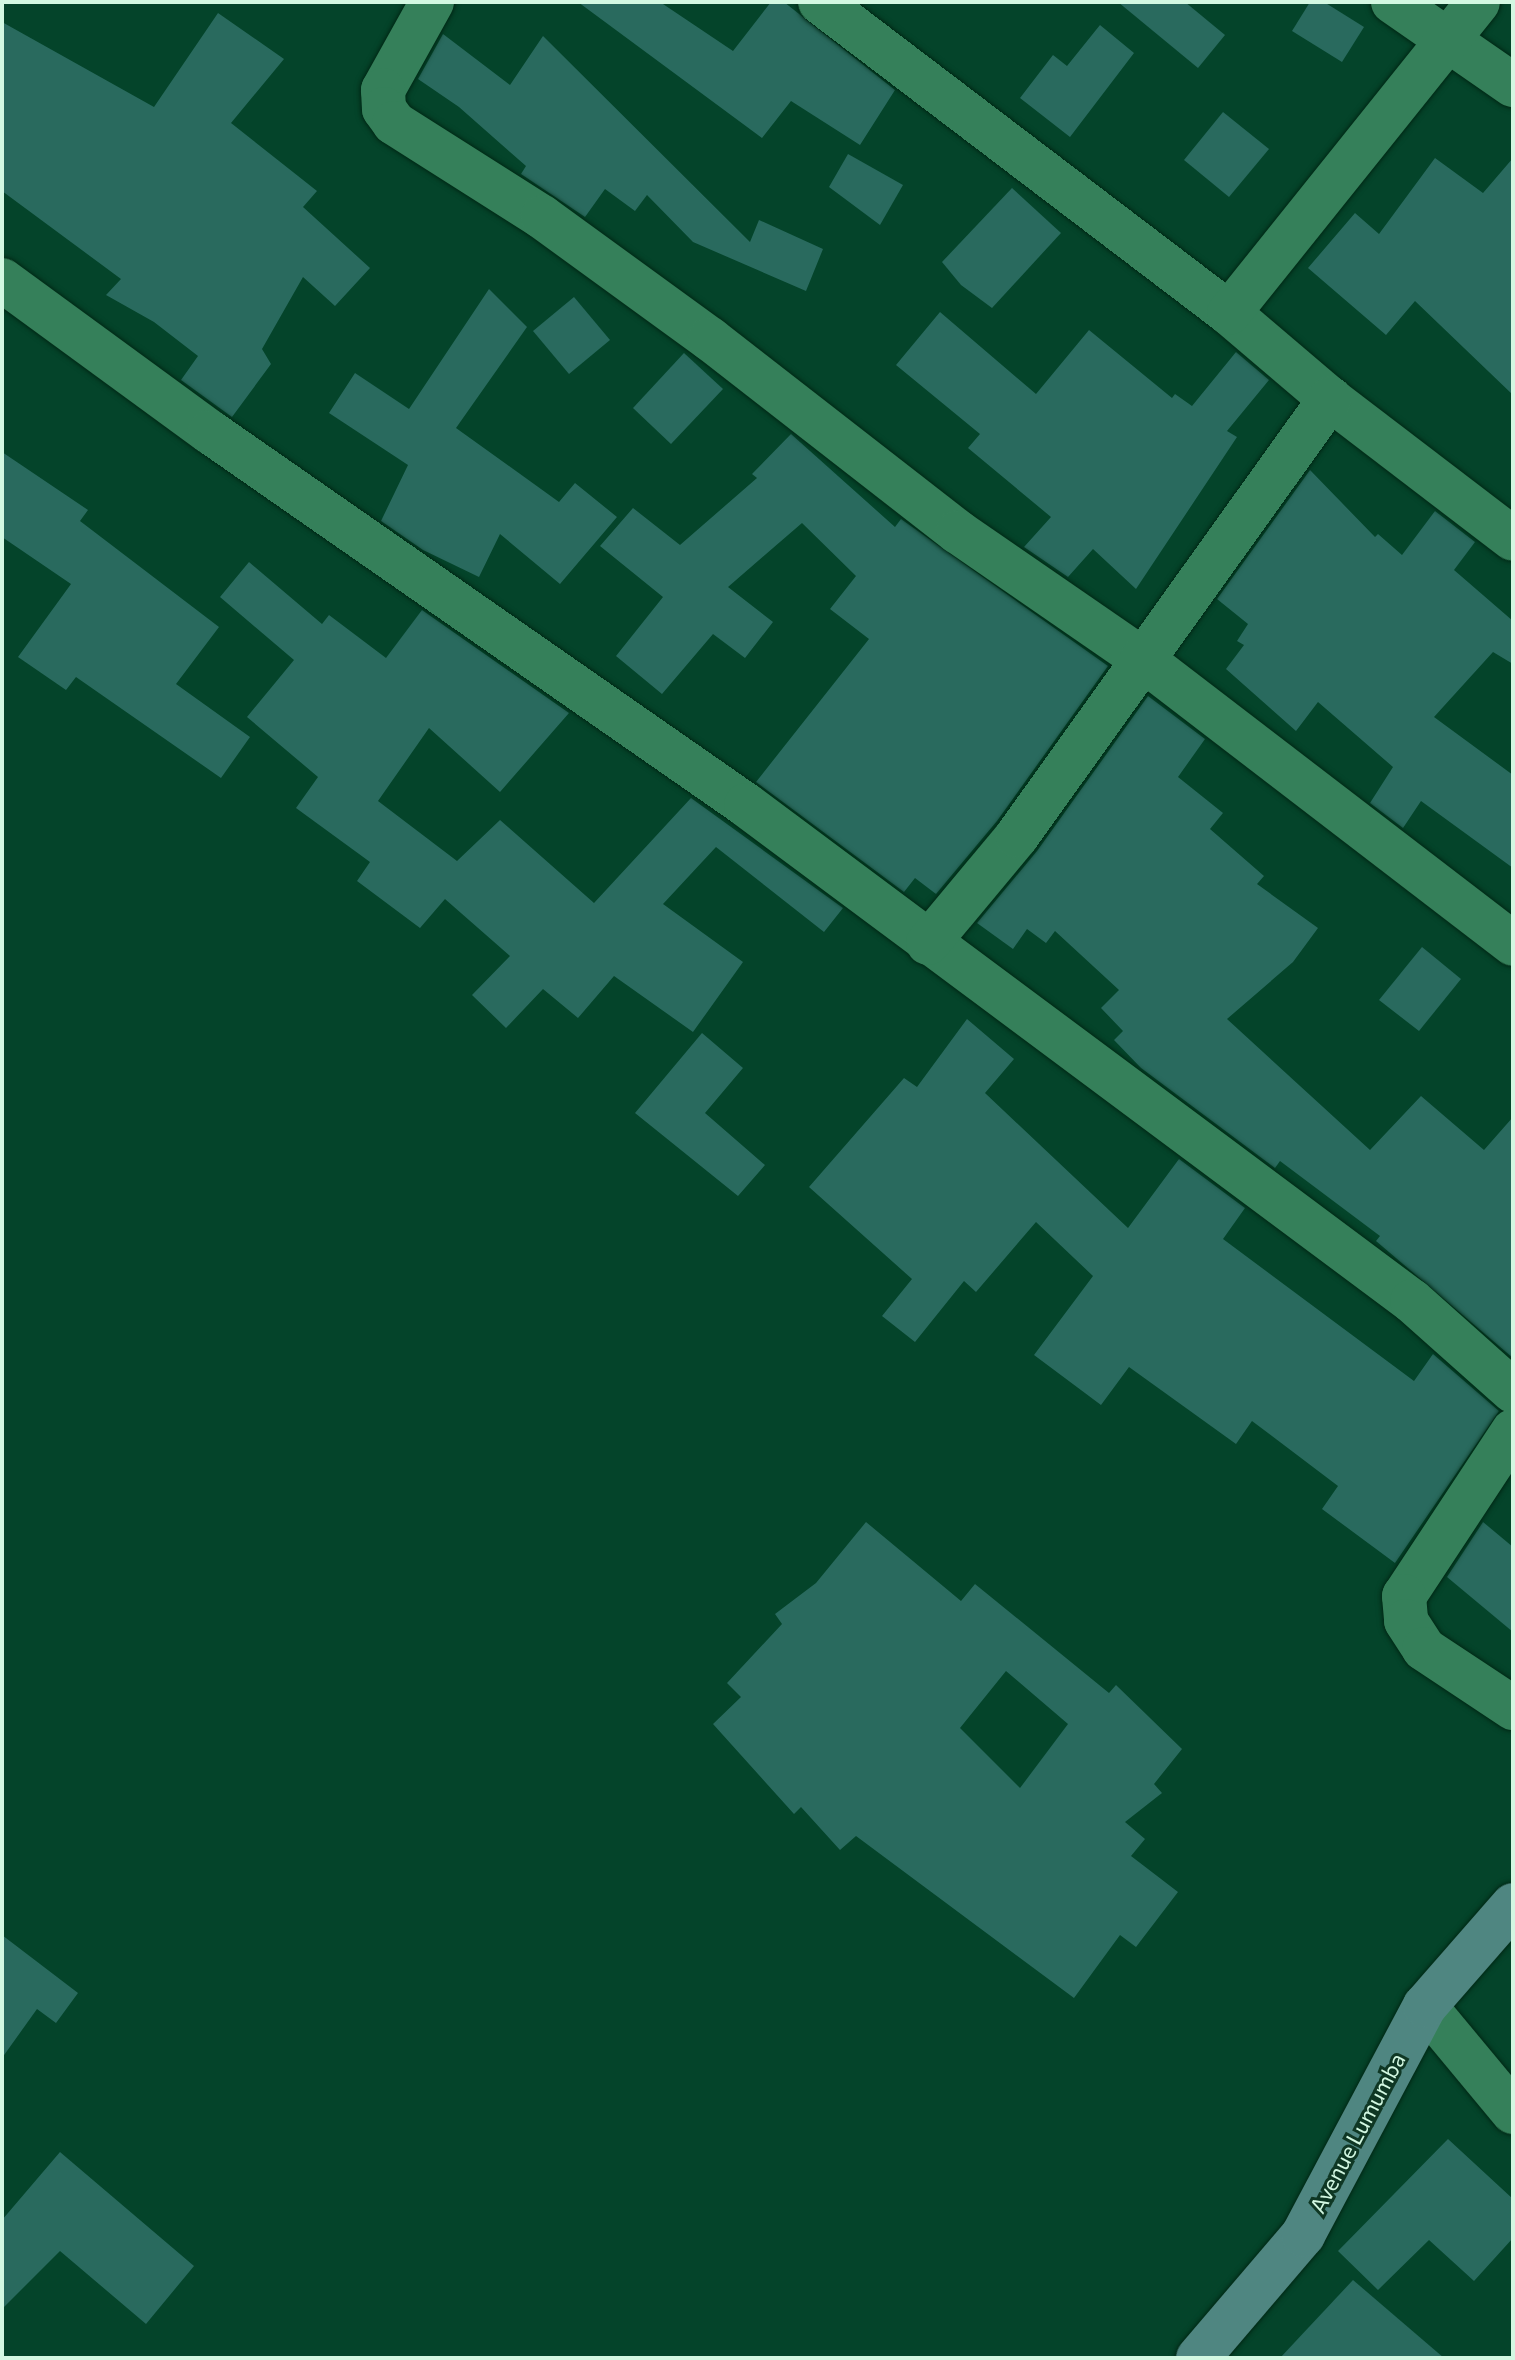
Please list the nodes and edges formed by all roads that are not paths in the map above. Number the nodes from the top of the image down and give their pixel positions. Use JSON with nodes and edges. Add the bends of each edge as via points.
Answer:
{"nodes":[{"id":1,"x":432,"y":2,"type":"edge"},
{"id":2,"x":820,"y":2,"type":"edge"},
{"id":3,"x":1393,"y":2,"type":"edge"},
{"id":4,"x":1478,"y":2,"type":"edge"},
{"id":5,"x":1450,"y":37,"type":"junction"},
{"id":6,"x":1513,"y":85,"type":"edge"},
{"id":7,"x":2,"y":280,"type":"edge"},
{"id":8,"x":1229,"y":313,"type":"junction"},
{"id":9,"x":1330,"y":399,"type":"junction"},
{"id":10,"x":1513,"y":539,"type":"edge"},
{"id":11,"x":1142,"y":659,"type":"junction"},
{"id":12,"x":928,"y":943,"type":"junction"},
{"id":13,"x":1513,"y":944,"type":"edge"},
{"id":14,"x":1513,"y":1391,"type":"edge"},
{"id":15,"x":1513,"y":1431,"type":"edge"},
{"id":16,"x":1513,"y":1708,"type":"edge"},
{"id":17,"x":1513,"y":1905,"type":"edge"},
{"id":18,"x":1425,"y":2006,"type":"junction"},
{"id":19,"x":1513,"y":2112,"type":"edge"},
{"id":20,"x":1198,"y":2358,"type":"edge"}],
"edges":[{"from":1,"to":11,"type":"street","via":[[383,90],[384,109],[394,123],[542,217],[710,339],[958,532]]},
{"from":2,"to":8,"type":"street"},
{"from":3,"to":5,"type":"street"},
{"from":4,"to":5,"type":"street"},
{"from":5,"to":6,"type":"street"},
{"from":5,"to":8,"type":"street"},
{"from":7,"to":12,"type":"street","via":[[210,432],[746,805]]},
{"from":8,"to":9,"type":"street"},
{"from":9,"to":10,"type":"street"},
{"from":9,"to":11,"type":"street"},
{"from":11,"to":12,"type":"street","via":[[1017,836]]},
{"from":11,"to":13,"type":"street"},
{"from":12,"to":14,"type":"street","via":[[1412,1301]]},
{"from":15,"to":16,"type":"street","via":[[1404,1596],[1406,1621],[1424,1649]]},
{"from":17,"to":18,"type":"main road","name":"Avenue Lumumba"},
{"from":18,"to":19,"type":"street"},
{"from":18,"to":20,"type":"main road","name":"Avenue Lumumba","via":[[1303,2235]]}]}
